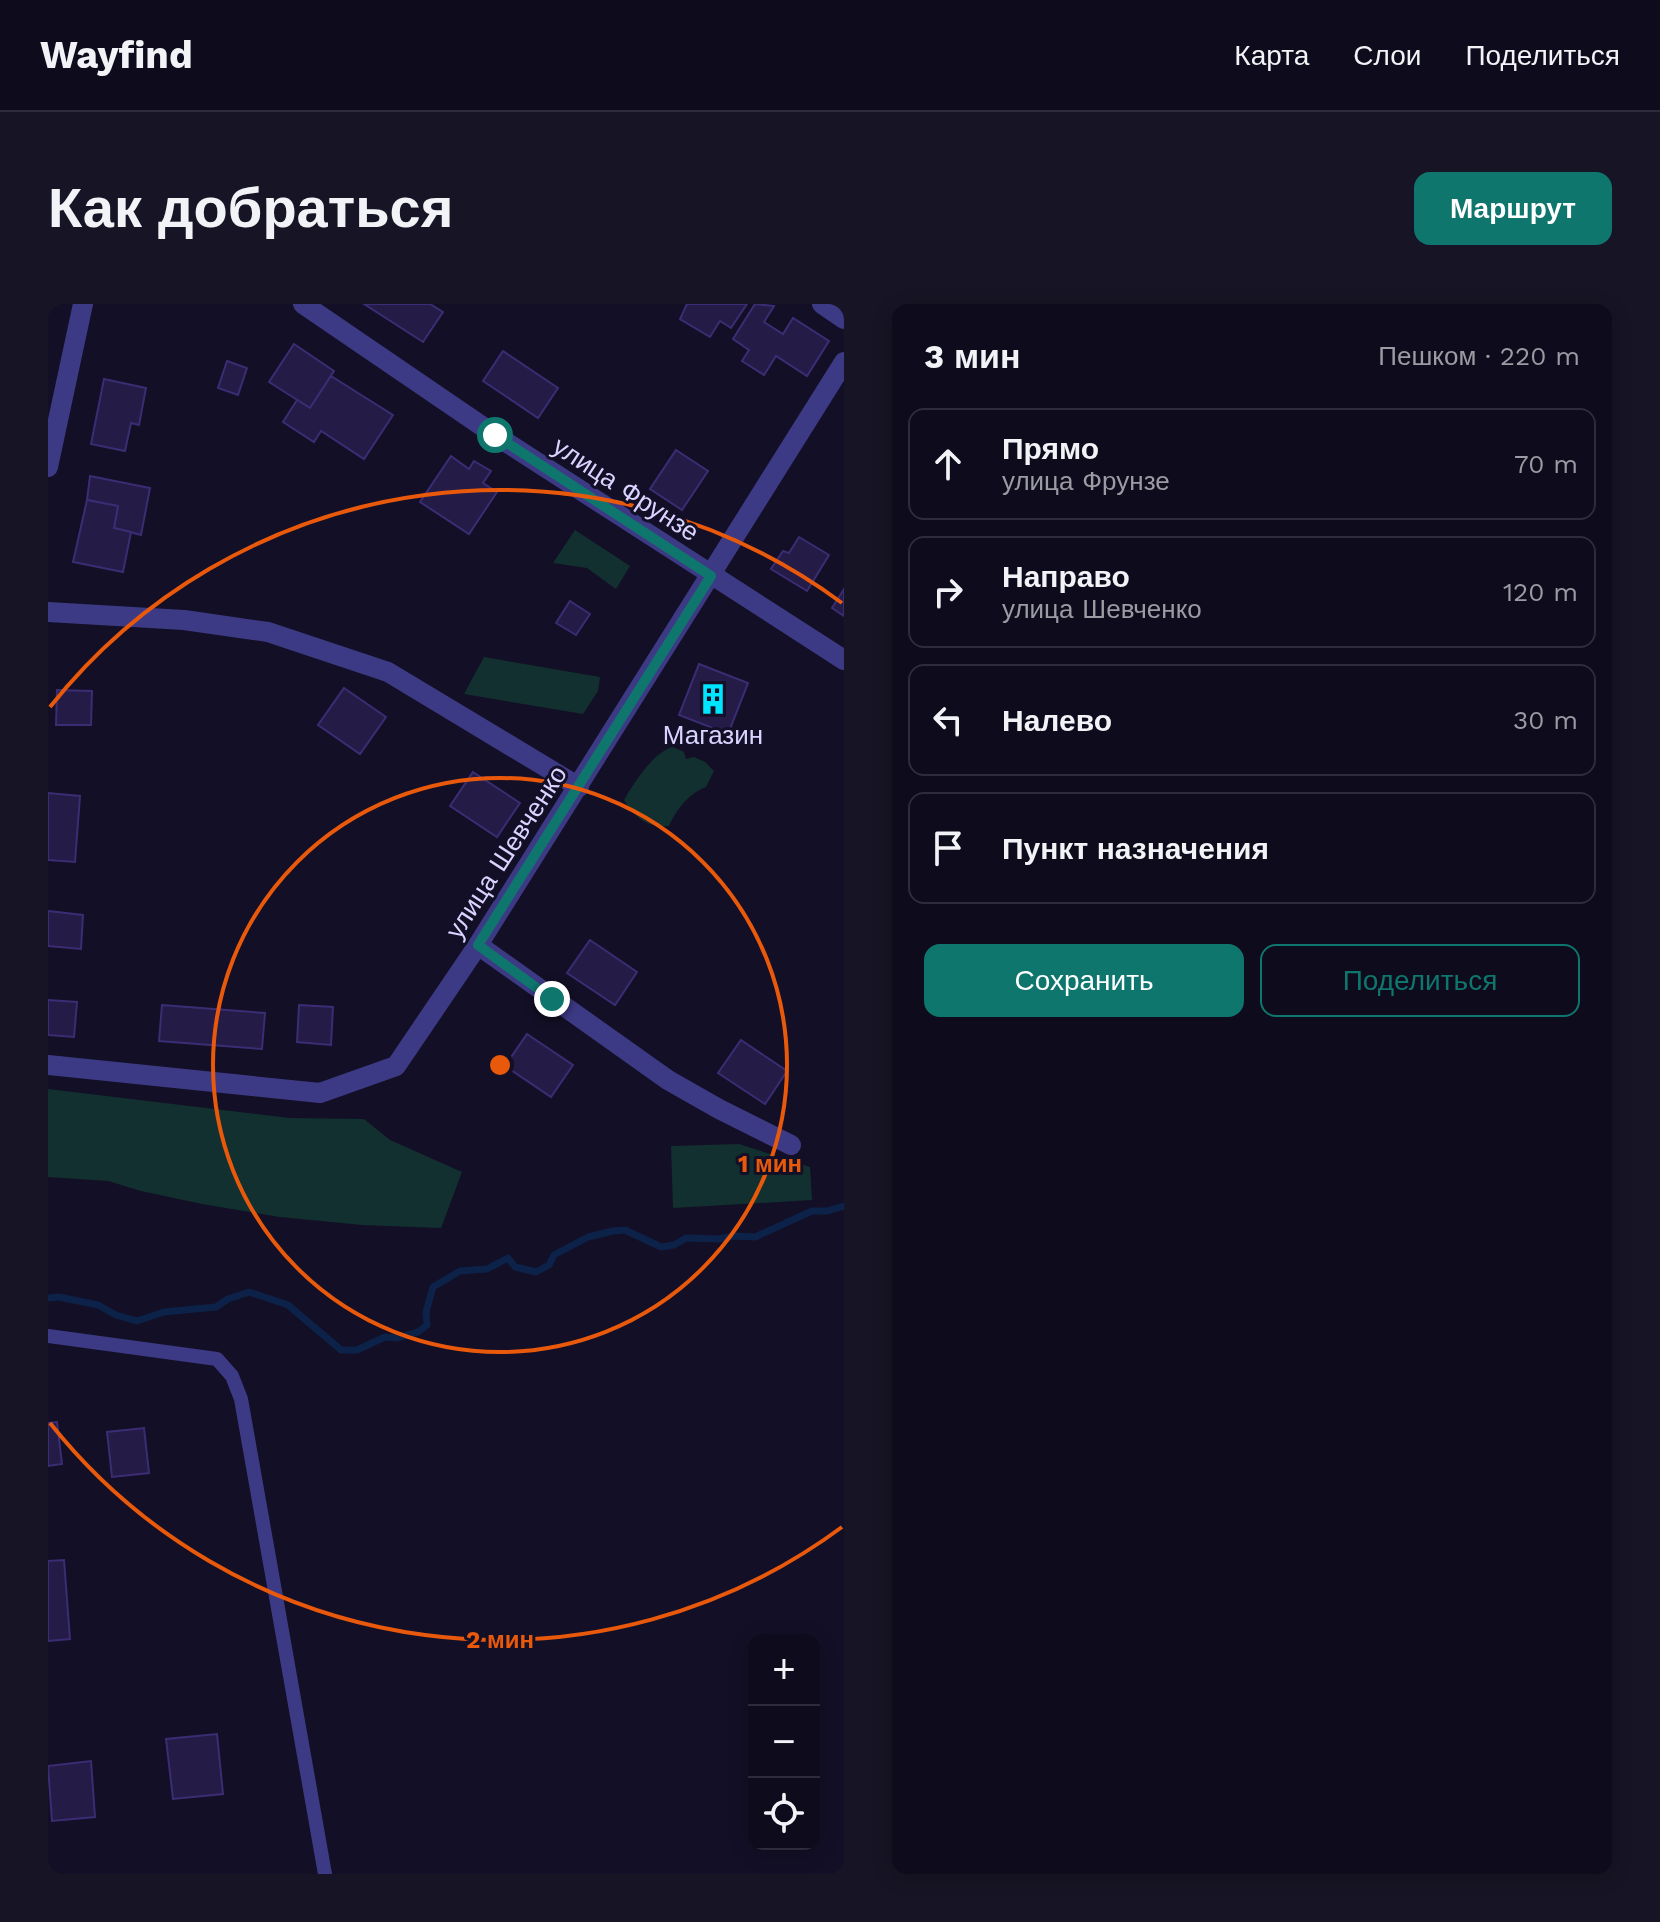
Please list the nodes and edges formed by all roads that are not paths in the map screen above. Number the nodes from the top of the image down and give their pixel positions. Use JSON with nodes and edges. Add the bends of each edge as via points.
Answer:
{"nodes":[{"id":1,"x":83,"y":304,"type":"edge"},
{"id":2,"x":303,"y":304,"type":"edge"},
{"id":3,"x":822,"y":304,"type":"edge"},
{"id":4,"x":844,"y":319,"type":"edge"},
{"id":5,"x":844,"y":362,"type":"edge"},
{"id":6,"x":49,"y":462,"type":"edge"},
{"id":7,"x":711,"y":576,"type":"junction"},
{"id":8,"x":48,"y":612,"type":"edge"},
{"id":9,"x":844,"y":660,"type":"edge"},
{"id":10,"x":579,"y":787,"type":"junction"},
{"id":11,"x":478,"y":945,"type":"junction"},
{"id":12,"x":48,"y":1065,"type":"edge"},
{"id":13,"x":791,"y":1145,"type":"dead end"},
{"id":14,"x":48,"y":1336,"type":"edge"},
{"id":15,"x":325,"y":1874,"type":"edge"}],
"edges":[{"from":1,"to":6,"type":"street"},
{"from":2,"to":7,"type":"street","name":"улица Фрунзе"},
{"from":3,"to":4,"type":"street"},
{"from":5,"to":7,"type":"street","name":"улица Шевченко"},
{"from":7,"to":9,"type":"street","name":"улица Фрунзе"},
{"from":7,"to":10,"type":"street","name":"улица Шевченко"},
{"from":8,"to":10,"type":"street","via":[[184,620],[268,632],[388,672]]},
{"from":10,"to":11,"type":"street","name":"улица Шевченко"},
{"from":11,"to":12,"type":"street","name":"улица Шевченко","via":[[396,1066],[320,1093]]},
{"from":11,"to":13,"type":"street","via":[[668,1080]]},
{"from":14,"to":15,"type":"lane","via":[[217,1359],[232,1376],[241,1399]]}]}
